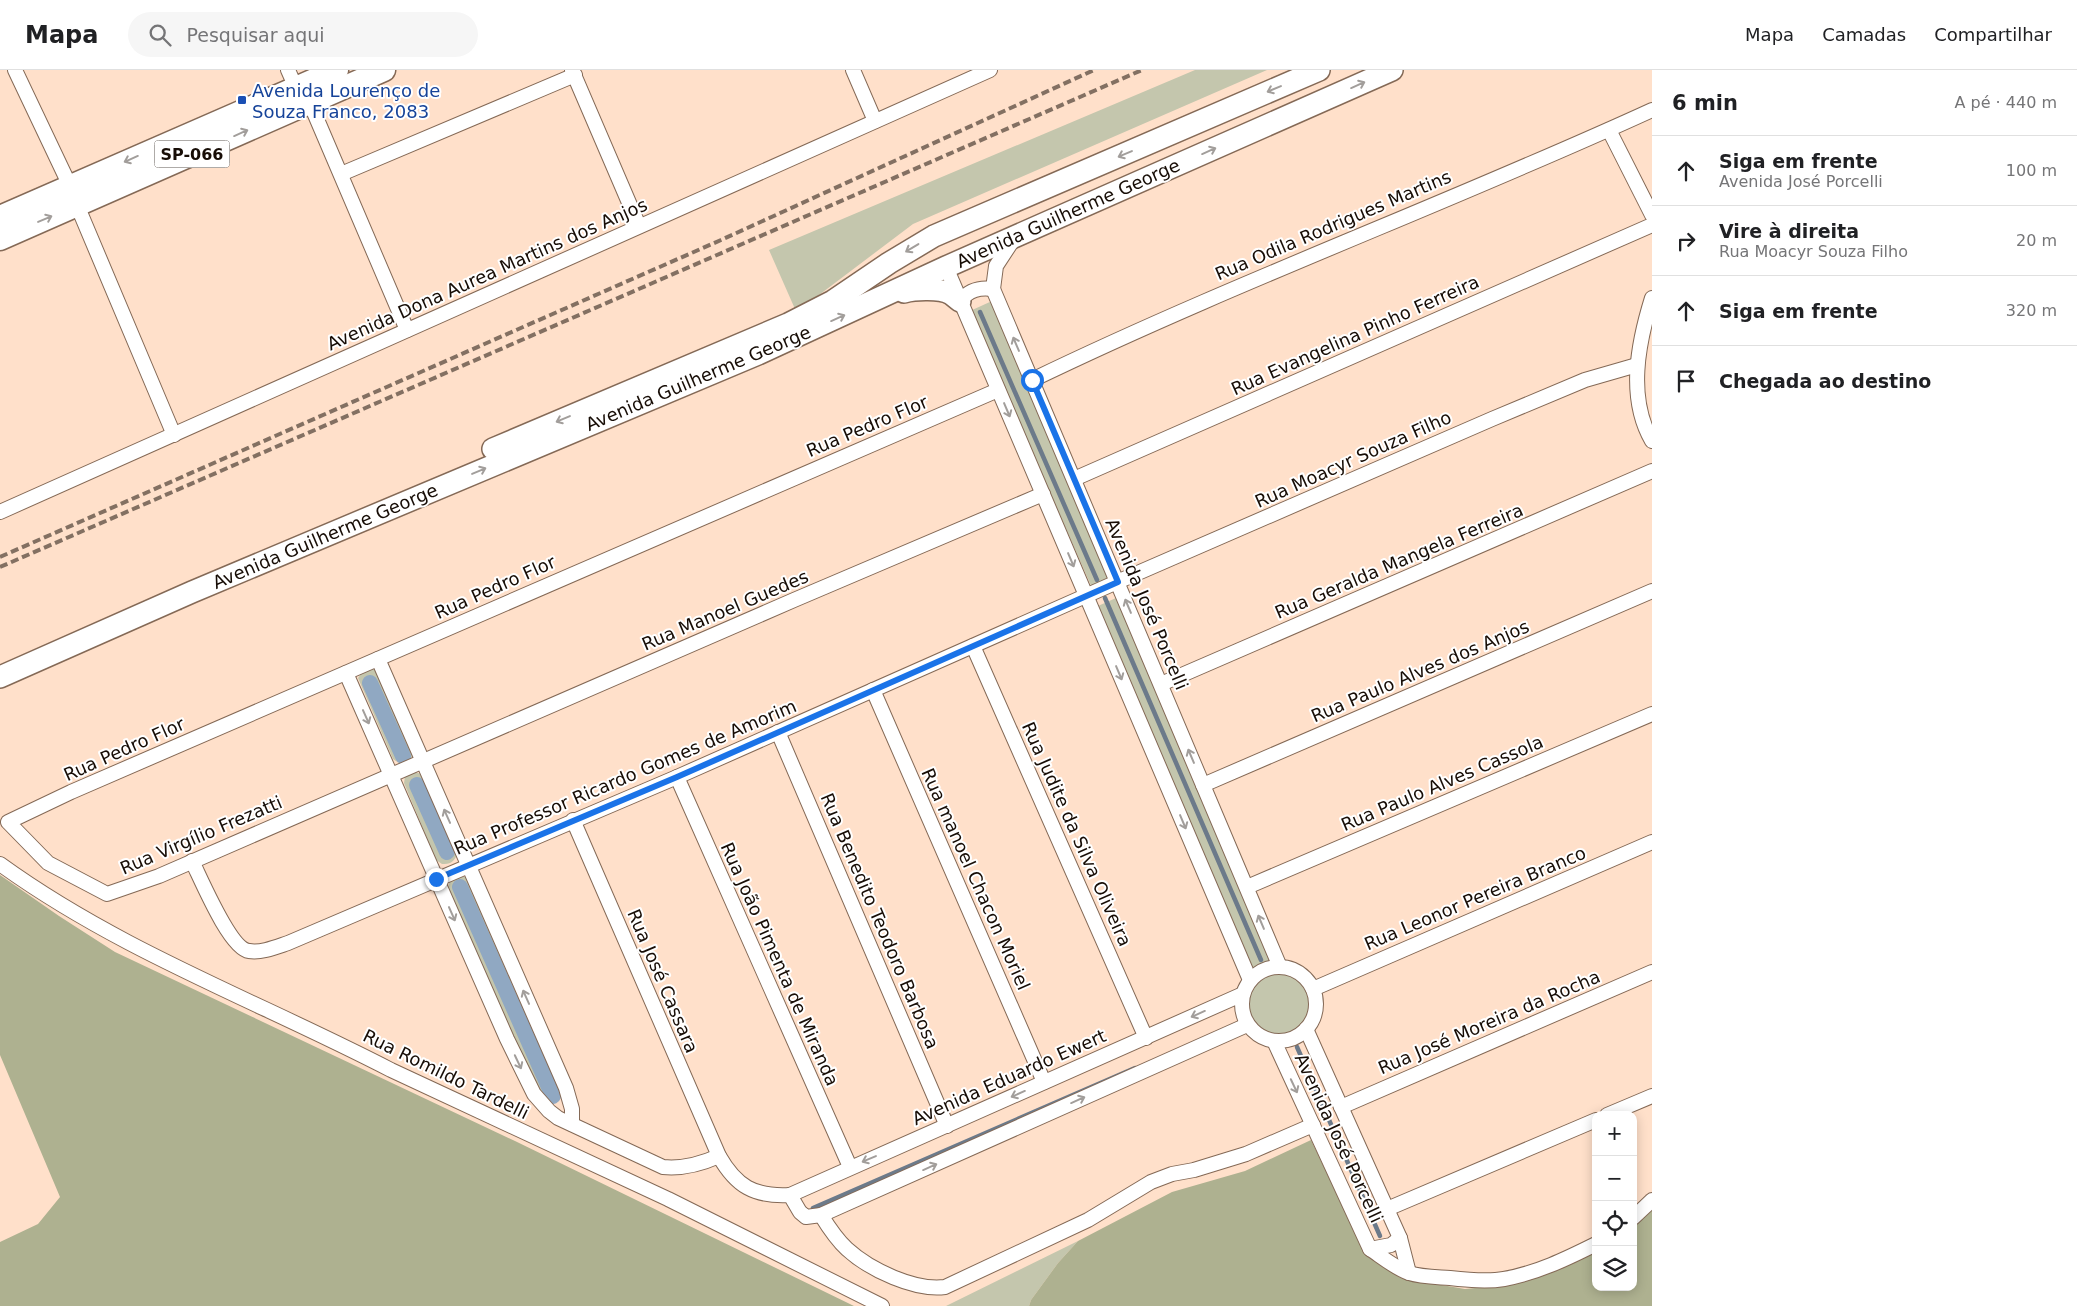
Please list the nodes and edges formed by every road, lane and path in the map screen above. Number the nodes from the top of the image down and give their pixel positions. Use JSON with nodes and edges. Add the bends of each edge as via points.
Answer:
{"nodes":[{"id":1,"x":15,"y":70,"type":"edge"},
{"id":2,"x":337,"y":70,"type":"edge"},
{"id":3,"x":384,"y":70,"type":"edge"},
{"id":4,"x":853,"y":70,"type":"edge"},
{"id":5,"x":990,"y":70,"type":"edge"},
{"id":6,"x":1319,"y":70,"type":"edge"},
{"id":7,"x":1392,"y":70,"type":"edge"},
{"id":8,"x":574,"y":73,"type":"edge"},
{"id":9,"x":298,"y":87,"type":"edge"},
{"id":10,"x":1652,"y":110,"type":"edge"},
{"id":11,"x":875,"y":121,"type":"junction"},
{"id":12,"x":1609,"y":130,"type":"junction"},
{"id":13,"x":341,"y":174,"type":"junction"},
{"id":14,"x":74,"y":196,"type":"junction"},
{"id":15,"x":1001,"y":207,"type":"junction"},
{"id":16,"x":1652,"y":215,"type":"edge"},
{"id":17,"x":0,"y":217,"type":"edge"},
{"id":18,"x":1652,"y":225,"type":"edge"},
{"id":19,"x":639,"y":226,"type":"junction"},
{"id":20,"x":1015,"y":237,"type":"junction"},
{"id":21,"x":0,"y":239,"type":"edge"},
{"id":22,"x":946,"y":267,"type":"junction"},
{"id":23,"x":992,"y":289,"type":"junction"},
{"id":24,"x":889,"y":295,"type":"junction"},
{"id":25,"x":1652,"y":298,"type":"edge"},
{"id":26,"x":960,"y":301,"type":"junction"},
{"id":27,"x":407,"y":330,"type":"junction"},
{"id":28,"x":1638,"y":365,"type":"junction"},
{"id":29,"x":1032,"y":380,"type":"junction"},
{"id":30,"x":998,"y":390,"type":"junction"},
{"id":31,"x":174,"y":435,"type":"junction"},
{"id":32,"x":1652,"y":441,"type":"edge"},
{"id":33,"x":1652,"y":471,"type":"edge"},
{"id":34,"x":1074,"y":479,"type":"junction"},
{"id":35,"x":1043,"y":494,"type":"junction"},
{"id":36,"x":0,"y":512,"type":"edge"},
{"id":37,"x":1118,"y":582,"type":"junction"},
{"id":38,"x":1652,"y":591,"type":"edge"},
{"id":39,"x":1086,"y":596,"type":"junction"},
{"id":40,"x":973,"y":646,"type":"junction"},
{"id":41,"x":378,"y":659,"type":"junction"},
{"id":42,"x":0,"y":663,"type":"edge"},
{"id":43,"x":346,"y":673,"type":"junction"},
{"id":44,"x":0,"y":677,"type":"edge"},
{"id":45,"x":1161,"y":684,"type":"junction"},
{"id":46,"x":873,"y":690,"type":"junction"},
{"id":47,"x":1652,"y":714,"type":"edge"},
{"id":48,"x":778,"y":732,"type":"junction"},
{"id":49,"x":423,"y":761,"type":"junction"},
{"id":50,"x":392,"y":775,"type":"junction"},
{"id":51,"x":677,"y":777,"type":"junction"},
{"id":52,"x":1203,"y":785,"type":"junction"},
{"id":53,"x":573,"y":820,"type":"junction"},
{"id":54,"x":8,"y":822,"type":"joint"},
{"id":55,"x":1652,"y":842,"type":"edge"},
{"id":56,"x":192,"y":861,"type":"junction"},
{"id":57,"x":0,"y":864,"type":"edge"},
{"id":58,"x":469,"y":865,"type":"junction"},
{"id":59,"x":436,"y":879,"type":"junction"},
{"id":60,"x":1247,"y":888,"type":"junction"},
{"id":61,"x":1280,"y":967,"type":"junction"},
{"id":62,"x":1652,"y":972,"type":"edge"},
{"id":63,"x":1250,"y":980,"type":"junction"},
{"id":64,"x":1313,"y":989,"type":"junction"},
{"id":65,"x":1242,"y":994,"type":"junction"},
{"id":66,"x":1247,"y":1025,"type":"junction"},
{"id":67,"x":1306,"y":1029,"type":"junction"},
{"id":68,"x":1146,"y":1038,"type":"junction"},
{"id":69,"x":1274,"y":1042,"type":"junction"},
{"id":70,"x":1044,"y":1082,"type":"junction"},
{"id":71,"x":1652,"y":1096,"type":"edge"},
{"id":72,"x":1341,"y":1107,"type":"junction"},
{"id":73,"x":1616,"y":1111,"type":"edge"},
{"id":74,"x":1592,"y":1122,"type":"edge"},
{"id":75,"x":572,"y":1124,"type":"junction"},
{"id":76,"x":1312,"y":1125,"type":"junction"},
{"id":77,"x":947,"y":1126,"type":"junction"},
{"id":78,"x":719,"y":1156,"type":"junction"},
{"id":79,"x":850,"y":1167,"type":"junction"},
{"id":80,"x":790,"y":1194,"type":"junction"},
{"id":81,"x":1652,"y":1200,"type":"edge"},
{"id":82,"x":1387,"y":1209,"type":"junction"},
{"id":83,"x":1637,"y":1214,"type":"edge"},
{"id":84,"x":821,"y":1216,"type":"junction"},
{"id":85,"x":1400,"y":1238,"type":"junction"},
{"id":86,"x":1592,"y":1246,"type":"edge"},
{"id":87,"x":1370,"y":1249,"type":"junction"},
{"id":88,"x":1409,"y":1273,"type":"junction"},
{"id":89,"x":882,"y":1306,"type":"edge"}],
"edges":[{"from":1,"to":14,"type":"street"},
{"from":2,"to":9,"type":"highway","number":"SP-066"},
{"from":3,"to":9,"type":"highway","number":"SP-066"},
{"from":4,"to":11,"type":"street"},
{"from":5,"to":11,"type":"street","name":"Avenida Dona Aurea Martins dos Anjos"},
{"from":6,"to":15,"type":"main road","name":"Avenida Guilherme George","one_way":true},
{"from":20,"to":7,"type":"main road","name":"Avenida Guilherme George","one_way":true},
{"from":8,"to":13,"type":"street"},
{"from":8,"to":19,"type":"street"},
{"from":9,"to":13,"type":"street"},
{"from":9,"to":14,"type":"highway","number":"SP-066"},
{"from":10,"to":12,"type":"street","name":"Rua Odila Rodrigues Martins"},
{"from":11,"to":19,"type":"street","name":"Avenida Dona Aurea Martins dos Anjos"},
{"from":12,"to":16,"type":"street"},
{"from":12,"to":29,"type":"street","name":"Rua Odila Rodrigues Martins","via":[[1218,294]]},
{"from":13,"to":27,"type":"street"},
{"from":14,"to":17,"type":"highway","number":"SP-066"},
{"from":21,"to":14,"type":"highway","number":"SP-066","one_way":true},
{"from":14,"to":31,"type":"street"},
{"from":15,"to":22,"type":"main road","via":[[943,241],[938,250]]},
{"from":15,"to":42,"type":"main road","name":"Avenida Guilherme George","one_way":true,"via":[[928,239],[833,301],[788,324]]},
{"from":18,"to":34,"type":"street","name":"Rua Evangelina Pinho Ferreira"},
{"from":19,"to":27,"type":"street","name":"Avenida Dona Aurea Martins dos Anjos"},
{"from":20,"to":22,"type":"main road","name":"Avenida Guilherme George"},
{"from":20,"to":23,"type":"street","via":[[996,266]]},
{"from":22,"to":24,"type":"main road","name":"Avenida Guilherme George"},
{"from":22,"to":26,"type":"street"},
{"from":23,"to":26,"type":"street","via":[[971,291]]},
{"from":29,"to":23,"type":"street","name":"Avenida José Porcelli","one_way":true},
{"from":24,"to":26,"type":"main road","via":[[912,290],[940,291],[950,293]]},
{"from":44,"to":24,"type":"main road","name":"Avenida Guilherme George","one_way":true},
{"from":25,"to":28,"type":"street"},
{"from":26,"to":30,"type":"street"},
{"from":27,"to":31,"type":"street","name":"Avenida Dona Aurea Martins dos Anjos"},
{"from":28,"to":32,"type":"street","via":[[1638,399]]},
{"from":28,"to":37,"type":"street","name":"Rua Moacyr Souza Filho","via":[[1585,380]]},
{"from":29,"to":34,"type":"street","name":"Avenida José Porcelli"},
{"from":30,"to":35,"type":"street","one_way":true},
{"from":30,"to":41,"type":"street","name":"Rua Pedro Flor"},
{"from":31,"to":36,"type":"street","name":"Avenida Dona Aurea Martins dos Anjos"},
{"from":33,"to":45,"type":"street","name":"Rua Geralda Mangela Ferreira"},
{"from":34,"to":37,"type":"street","name":"Avenida José Porcelli"},
{"from":35,"to":39,"type":"street","one_way":true},
{"from":35,"to":49,"type":"street","name":"Rua Manoel Guedes"},
{"from":37,"to":39,"type":"street","name":"Rua Moacyr Souza Filho"},
{"from":45,"to":37,"type":"street","name":"Avenida José Porcelli","one_way":true},
{"from":38,"to":52,"type":"street","name":"Rua Paulo Alves dos Anjos"},
{"from":39,"to":40,"type":"street","name":"Rua Professor Ricardo Gomes de Amorim"},
{"from":39,"to":63,"type":"street","one_way":true},
{"from":40,"to":46,"type":"street","name":"Rua Professor Ricardo Gomes de Amorim"},
{"from":40,"to":68,"type":"street","name":"Rua Judite da Silva Oliveira"},
{"from":41,"to":43,"type":"street","name":"Rua Pedro Flor"},
{"from":41,"to":49,"type":"street"},
{"from":43,"to":50,"type":"street","one_way":true},
{"from":43,"to":54,"type":"street","name":"Rua Pedro Flor"},
{"from":52,"to":45,"type":"street","name":"Avenida José Porcelli","one_way":true},
{"from":46,"to":48,"type":"street","name":"Rua Professor Ricardo Gomes de Amorim"},
{"from":46,"to":70,"type":"street","name":"Rua manoel Chacon Moriel"},
{"from":47,"to":60,"type":"street","name":"Rua Paulo Alves Cassola"},
{"from":48,"to":51,"type":"street","name":"Rua Professor Ricardo Gomes de Amorim"},
{"from":48,"to":77,"type":"street","name":"Rua Benedito Teodoro Barbosa"},
{"from":49,"to":50,"type":"street","name":"Rua Virgílio Frezatti"},
{"from":58,"to":49,"type":"street","one_way":true},
{"from":50,"to":56,"type":"street","name":"Rua Virgílio Frezatti"},
{"from":50,"to":59,"type":"street"},
{"from":51,"to":53,"type":"street","name":"Rua Professor Ricardo Gomes de Amorim"},
{"from":51,"to":79,"type":"street","name":"Rua João Pimenta de Miranda"},
{"from":52,"to":60,"type":"street","name":"Avenida José Porcelli"},
{"from":53,"to":58,"type":"street","name":"Rua Professor Ricardo Gomes de Amorim"},
{"from":53,"to":78,"type":"street","name":"Rua José Cassara"},
{"from":54,"to":56,"type":"street","name":"Rua Virgílio Frezatti","via":[[48,863],[107,894]]},
{"from":55,"to":64,"type":"street","name":"Rua Leonor Pereira Branco"},
{"from":56,"to":59,"type":"street","name":"Rua Professor Ricardo Gomes de Amorim","via":[[226,930],[236,944],[248,951],[266,950],[288,943]]},
{"from":57,"to":89,"type":"street","name":"Rua Romildo Tardelli","via":[[36,889],[148,953],[668,1200]]},
{"from":58,"to":59,"type":"street","name":"Rua Professor Ricardo Gomes de Amorim"},
{"from":75,"to":58,"type":"street","one_way":true,"via":[[566,1088]]},
{"from":59,"to":75,"type":"street","one_way":true,"via":[[534,1094],[549,1111]]},
{"from":61,"to":60,"type":"street","name":"Avenida José Porcelli","one_way":true},
{"from":61,"to":63,"type":"street","via":[[1268,968]]},
{"from":61,"to":64,"type":"street","via":[[1301,974]]},
{"from":62,"to":72,"type":"street","name":"Rua José Moreira da Rocha"},
{"from":63,"to":65,"type":"street"},
{"from":64,"to":67,"type":"street","via":[[1314,1015]]},
{"from":65,"to":66,"type":"street","via":[[1242,1015]]},
{"from":65,"to":68,"type":"street","name":"Avenida Eduardo Ewert","one_way":true},
{"from":66,"to":69,"type":"street","via":[[1264,1039]]},
{"from":84,"to":66,"type":"street","one_way":true},
{"from":67,"to":69,"type":"street","via":[[1293,1039]]},
{"from":67,"to":72,"type":"street","name":"Avenida José Porcelli"},
{"from":68,"to":70,"type":"street","name":"Avenida Eduardo Ewert"},
{"from":69,"to":76,"type":"street","name":"Avenida José Porcelli","one_way":true},
{"from":70,"to":77,"type":"street","name":"Avenida Eduardo Ewert","one_way":true},
{"from":71,"to":73,"type":"street"},
{"from":72,"to":82,"type":"street","name":"Avenida José Porcelli"},
{"from":74,"to":82,"type":"street"},
{"from":75,"to":78,"type":"street","via":[[662,1167],[691,1166]]},
{"from":76,"to":84,"type":"street","via":[[1246,1154],[1151,1182],[1088,1220],[945,1287],[920,1287],[857,1257],[837,1239]]},
{"from":76,"to":87,"type":"street","name":"Avenida José Porcelli"},
{"from":77,"to":79,"type":"street","name":"Avenida Eduardo Ewert","one_way":true},
{"from":78,"to":80,"type":"street","name":"Rua José Cassara","via":[[728,1173],[738,1182],[769,1195]]},
{"from":79,"to":80,"type":"street","name":"Avenida Eduardo Ewert"},
{"from":80,"to":84,"type":"street","via":[[806,1217]]},
{"from":81,"to":83,"type":"street"},
{"from":82,"to":85,"type":"street","name":"Avenida José Porcelli"},
{"from":85,"to":87,"type":"street","name":"Avenida José Porcelli","via":[[1391,1245]]},
{"from":85,"to":88,"type":"street","name":"Avenida José Porcelli"},
{"from":86,"to":88,"type":"street","via":[[1561,1262],[1502,1280]]},
{"from":87,"to":88,"type":"street","name":"Avenida José Porcelli"}]}
